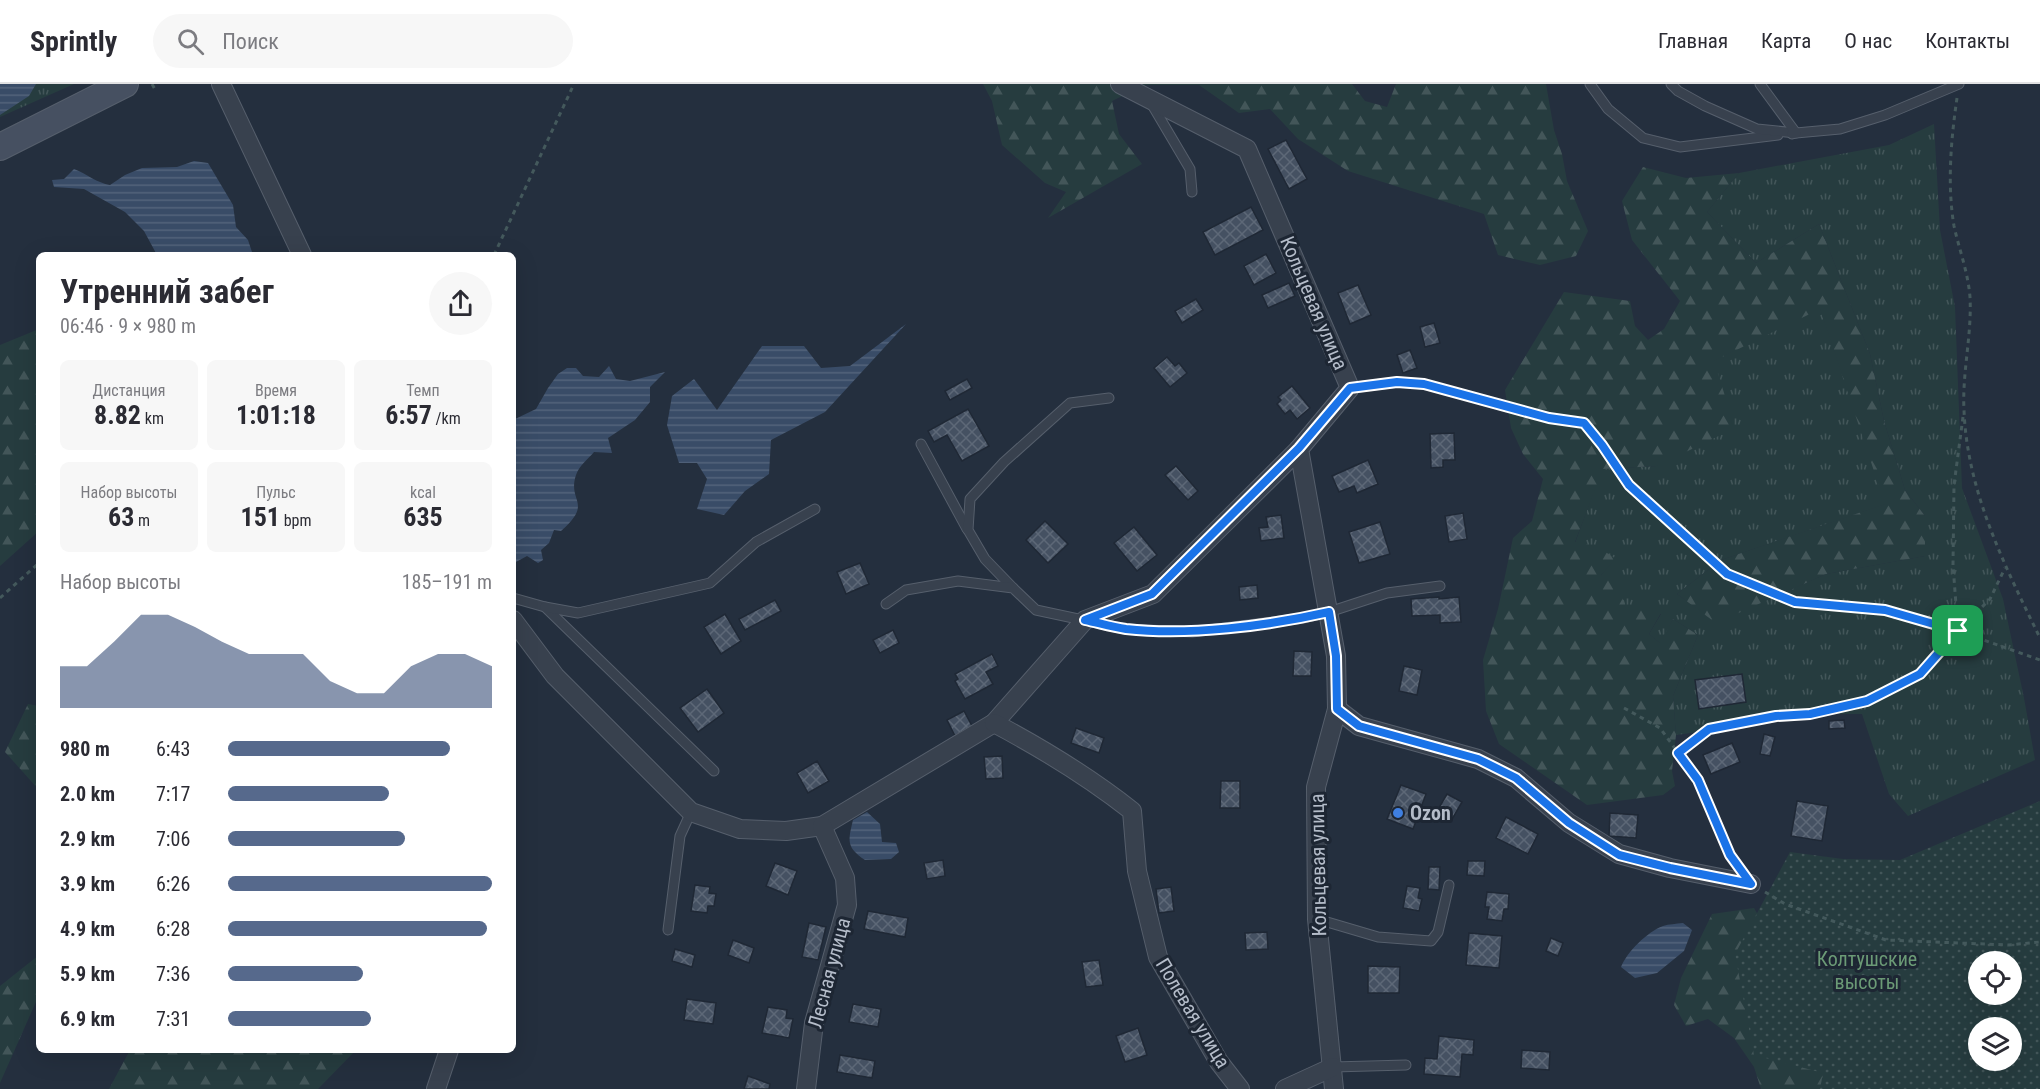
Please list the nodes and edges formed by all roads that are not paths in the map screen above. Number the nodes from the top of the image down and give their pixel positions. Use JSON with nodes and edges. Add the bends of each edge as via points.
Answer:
{"nodes":[{"id":1,"x":125,"y":84,"type":"edge"},
{"id":2,"x":221,"y":84,"type":"edge"},
{"id":3,"x":1120,"y":84,"type":"edge"},
{"id":4,"x":1590,"y":84,"type":"edge"},
{"id":5,"x":1671,"y":84,"type":"edge"},
{"id":6,"x":1760,"y":84,"type":"edge"},
{"id":7,"x":1959,"y":84,"type":"edge"},
{"id":8,"x":1149,"y":99,"type":"junction"},
{"id":9,"x":1796,"y":133,"type":"junction"},
{"id":10,"x":0,"y":147,"type":"edge"},
{"id":11,"x":1192,"y":192,"type":"dead end"},
{"id":12,"x":301,"y":252,"type":"edge"},
{"id":13,"x":1424,"y":384,"type":"road end"},
{"id":14,"x":1350,"y":388,"type":"junction"},
{"id":15,"x":1109,"y":398,"type":"dead end"},
{"id":16,"x":921,"y":444,"type":"dead end"},
{"id":17,"x":1299,"y":448,"type":"junction"},
{"id":18,"x":814,"y":509,"type":"dead end"},
{"id":19,"x":968,"y":530,"type":"junction"},
{"id":20,"x":1440,"y":586,"type":"dead end"},
{"id":21,"x":1013,"y":588,"type":"junction"},
{"id":22,"x":516,"y":599,"type":"edge"},
{"id":23,"x":886,"y":604,"type":"dead end"},
{"id":24,"x":545,"y":607,"type":"junction"},
{"id":25,"x":1329,"y":612,"type":"junction"},
{"id":26,"x":1085,"y":620,"type":"junction"},
{"id":27,"x":516,"y":624,"type":"edge"},
{"id":28,"x":1337,"y":709,"type":"junction"},
{"id":29,"x":994,"y":723,"type":"junction"},
{"id":30,"x":714,"y":771,"type":"dead end"},
{"id":31,"x":691,"y":812,"type":"junction"},
{"id":32,"x":822,"y":826,"type":"junction"},
{"id":33,"x":1751,"y":884,"type":"road end"},
{"id":34,"x":1449,"y":885,"type":"dead end"},
{"id":35,"x":1317,"y":919,"type":"junction"},
{"id":36,"x":668,"y":930,"type":"dead end"},
{"id":37,"x":448,"y":1053,"type":"edge"},
{"id":38,"x":1406,"y":1065,"type":"dead end"},
{"id":39,"x":1333,"y":1067,"type":"junction"},
{"id":40,"x":436,"y":1089,"type":"edge"},
{"id":41,"x":806,"y":1089,"type":"edge"},
{"id":42,"x":1240,"y":1089,"type":"edge"},
{"id":43,"x":1285,"y":1089,"type":"edge"},
{"id":44,"x":1334,"y":1089,"type":"edge"}],
"edges":[{"from":1,"to":10,"type":"main road"},
{"from":2,"to":12,"type":"street"},
{"from":3,"to":8,"type":"street","name":"Кольцевая улица"},
{"from":4,"to":9,"type":"lane","via":[[1608,109],[1643,138],[1680,147]]},
{"from":5,"to":9,"type":"lane","via":[[1704,105],[1757,129]]},
{"from":6,"to":9,"type":"lane"},
{"from":7,"to":9,"type":"lane","via":[[1840,129]]},
{"from":8,"to":11,"type":"lane","via":[[1190,169]]},
{"from":8,"to":14,"type":"street","name":"Кольцевая улица","via":[[1247,149]]},
{"from":13,"to":14,"type":"lane","via":[[1397,382]]},
{"from":14,"to":17,"type":"street","name":"Кольцевая улица"},
{"from":15,"to":19,"type":"lane","via":[[1070,403],[1004,462],[970,499]]},
{"from":16,"to":19,"type":"lane"},
{"from":17,"to":25,"type":"street","name":"Кольцевая улица"},
{"from":17,"to":26,"type":"street","via":[[1152,594]]},
{"from":18,"to":24,"type":"lane","via":[[756,543],[711,583],[578,613]]},
{"from":19,"to":21,"type":"lane","via":[[985,559]]},
{"from":20,"to":25,"type":"lane","via":[[1387,593]]},
{"from":21,"to":23,"type":"lane","via":[[958,582],[906,590]]},
{"from":21,"to":26,"type":"lane","via":[[1036,610]]},
{"from":22,"to":24,"type":"lane"},
{"from":24,"to":30,"type":"lane"},
{"from":25,"to":26,"type":"lane","via":[[1192,632],[1125,628]]},
{"from":25,"to":28,"type":"street","name":"Кольцевая улица","via":[[1336,656]]},
{"from":26,"to":29,"type":"street"},
{"from":27,"to":31,"type":"street","via":[[555,676]]},
{"from":28,"to":33,"type":"street","via":[[1359,726],[1478,759],[1516,778],[1569,823],[1619,855]]},
{"from":28,"to":35,"type":"street","name":"Кольцевая улица","via":[[1316,788]]},
{"from":29,"to":32,"type":"street"},
{"from":29,"to":42,"type":"street","name":"Полевая улица","via":[[1049,753],[1132,812],[1137,871],[1158,957]]},
{"from":31,"to":32,"type":"street","via":[[740,829],[786,831]]},
{"from":31,"to":36,"type":"lane","via":[[680,836]]},
{"from":32,"to":41,"type":"street","name":"Лесная улица","via":[[845,878],[847,905],[814,1023]]},
{"from":34,"to":35,"type":"lane","via":[[1431,941],[1378,937]]},
{"from":35,"to":39,"type":"street","name":"Кольцевая улица"},
{"from":37,"to":40,"type":"street"},
{"from":38,"to":39,"type":"lane"},
{"from":39,"to":43,"type":"street"},
{"from":39,"to":44,"type":"street","name":"Кольцевая улица"}]}
